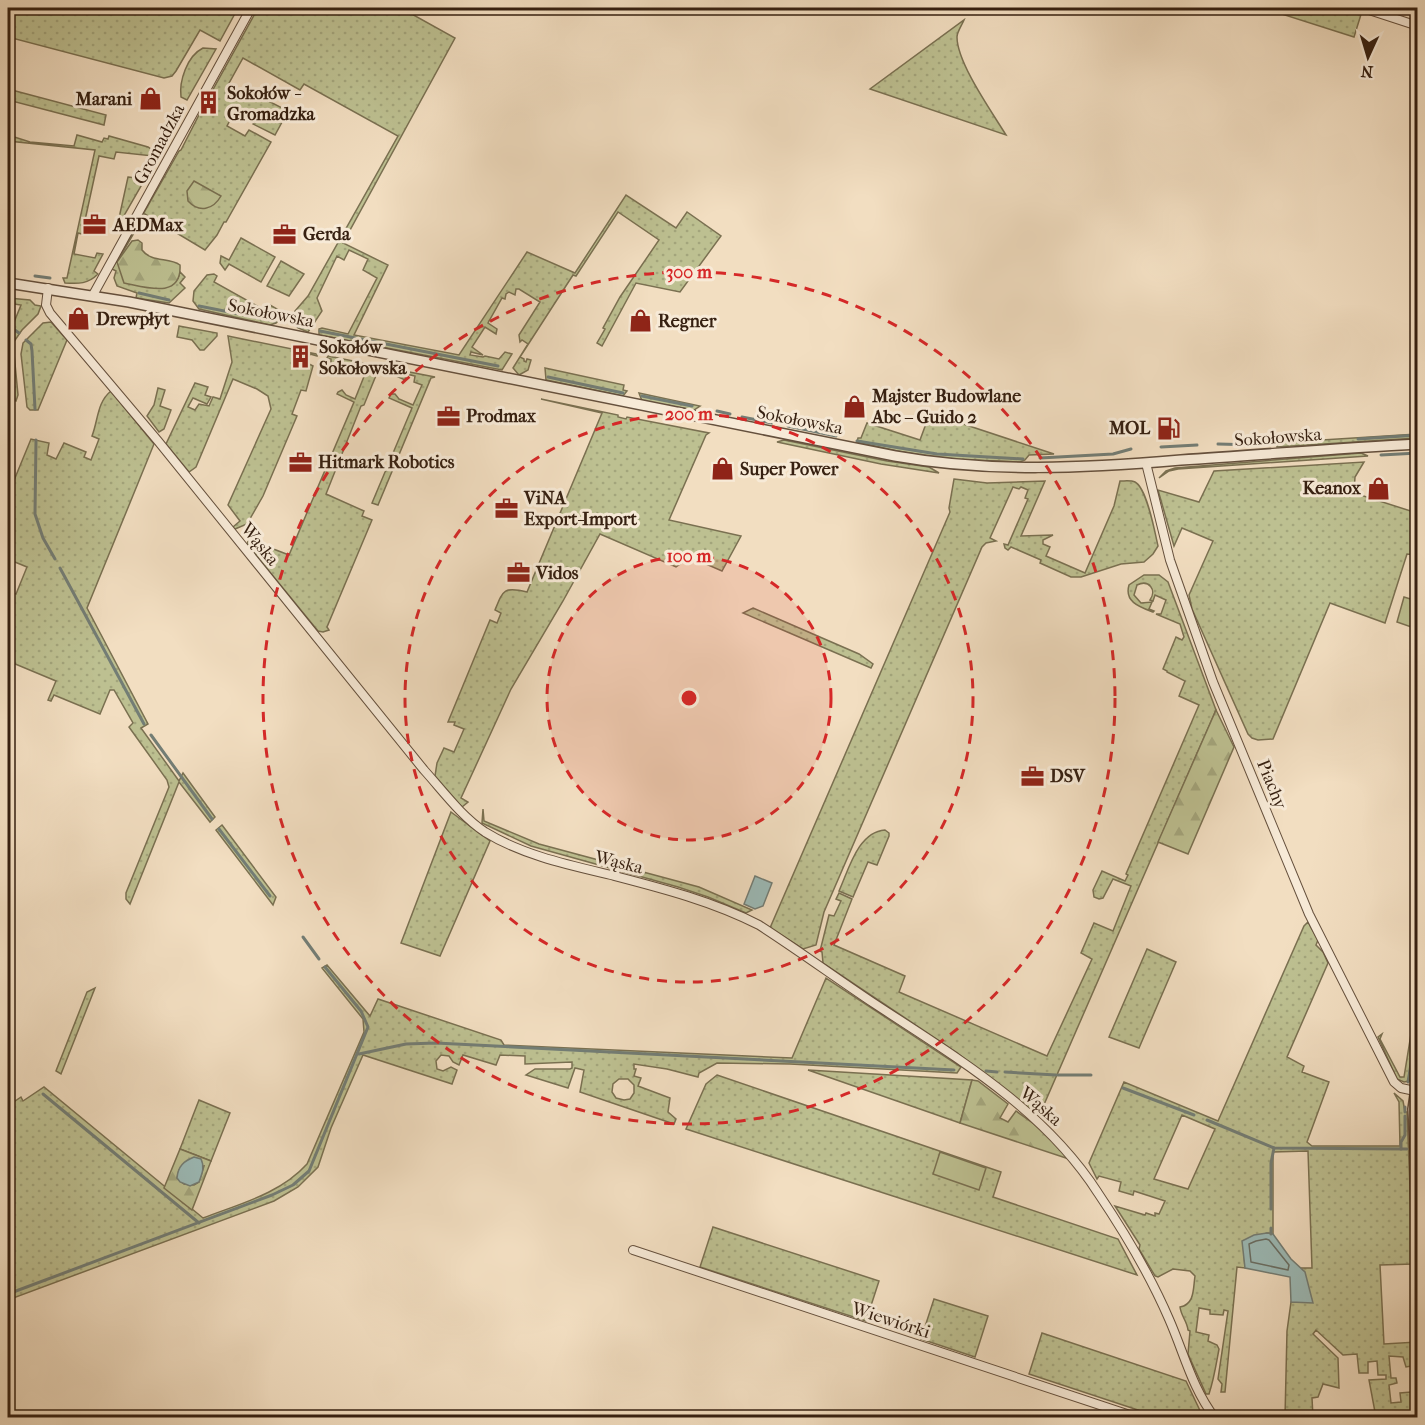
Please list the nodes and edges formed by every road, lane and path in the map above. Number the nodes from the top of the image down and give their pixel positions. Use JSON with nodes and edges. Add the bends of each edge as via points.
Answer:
{"nodes":[{"id":1,"x":251,"y":8,"type":"edge"},
{"id":2,"x":1368,"y":9,"type":"dead end"},
{"id":3,"x":1418,"y":26,"type":"edge"},
{"id":4,"x":8,"y":283,"type":"edge"},
{"id":5,"x":48,"y":288,"type":"junction"},
{"id":6,"x":93,"y":295,"type":"junction"},
{"id":7,"x":1418,"y":444,"type":"edge"},
{"id":8,"x":1146,"y":463,"type":"junction"},
{"id":9,"x":1418,"y":1072,"type":"edge"},
{"id":10,"x":1415,"y":1091,"type":"junction"},
{"id":11,"x":1418,"y":1211,"type":"edge"},
{"id":12,"x":633,"y":1250,"type":"dead end"},
{"id":13,"x":1139,"y":1418,"type":"edge"},
{"id":14,"x":1215,"y":1418,"type":"edge"}],
"edges":[{"from":1,"to":6,"type":"street","name":"Gromadzka"},
{"from":2,"to":3,"type":"street"},
{"from":4,"to":5,"type":"street","name":"Sokołowska"},
{"from":5,"to":6,"type":"street","name":"Sokołowska"},
{"from":5,"to":14,"type":"street","name":"Wąska","via":[[46,305],[50,313],[424,770],[479,827],[539,856],[687,896],[759,925],[965,1063],[1042,1125],[1078,1163],[1115,1219],[1155,1290],[1197,1388]]},
{"from":6,"to":8,"type":"street","name":"Sokołowska","via":[[918,460],[999,467]]},
{"from":7,"to":8,"type":"street","name":"Sokołowska"},
{"from":8,"to":10,"type":"street","name":"Piachy","via":[[1170,560],[1199,645],[1309,914],[1394,1082]]},
{"from":9,"to":10,"type":"street"},
{"from":10,"to":11,"type":"street"},
{"from":12,"to":13,"type":"street","name":"Wiewiórki"}]}
